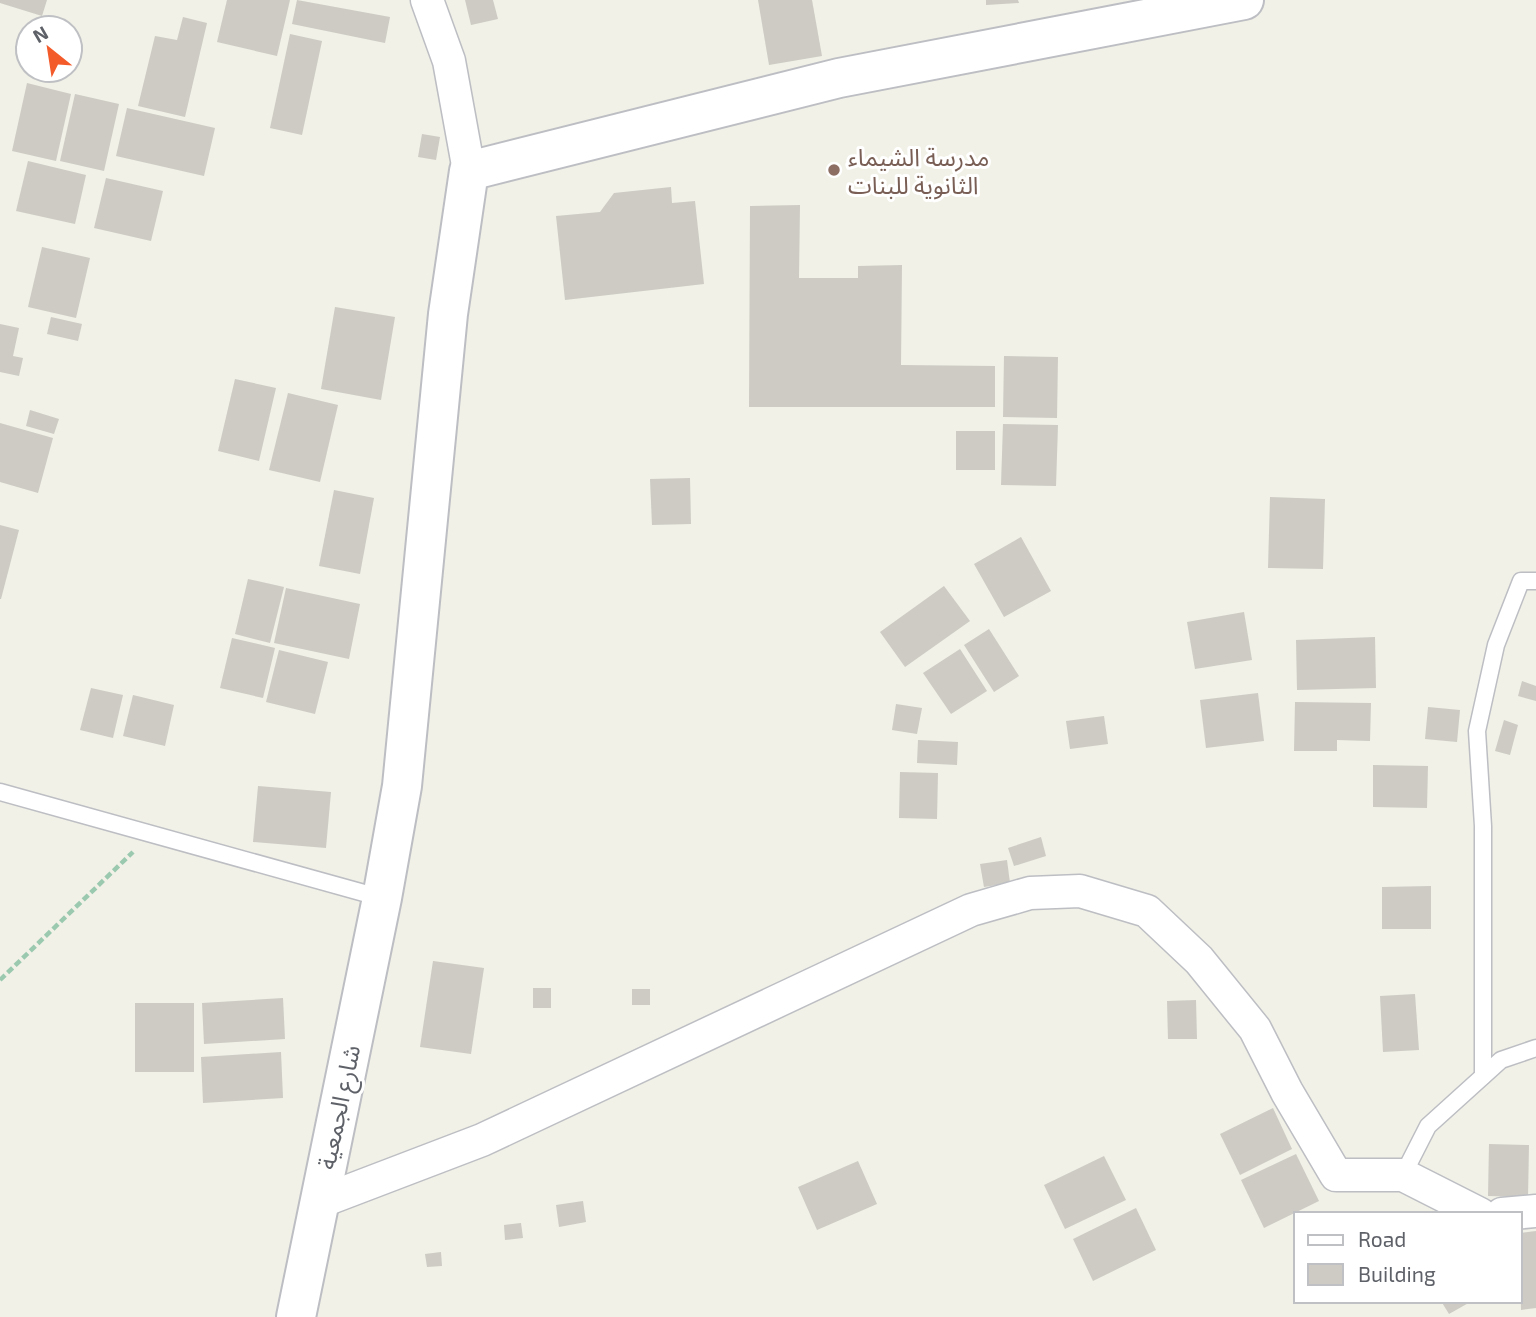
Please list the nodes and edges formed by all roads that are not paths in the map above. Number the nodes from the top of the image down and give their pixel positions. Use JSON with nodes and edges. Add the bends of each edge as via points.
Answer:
{"nodes":[{"id":1,"x":427,"y":0,"type":"edge"},
{"id":2,"x":1244,"y":0,"type":"edge"},
{"id":3,"x":469,"y":171,"type":"junction"},
{"id":4,"x":1536,"y":581,"type":"edge"},
{"id":5,"x":0,"y":792,"type":"edge"},
{"id":6,"x":382,"y":898,"type":"junction"},
{"id":7,"x":1536,"y":1048,"type":"edge"},
{"id":8,"x":1483,"y":1076,"type":"junction"},
{"id":9,"x":1403,"y":1175,"type":"junction"},
{"id":10,"x":317,"y":1203,"type":"junction"},
{"id":11,"x":1476,"y":1212,"type":"edge"},
{"id":12,"x":296,"y":1317,"type":"edge"}],
"edges":[{"from":1,"to":3,"type":"street","via":[[449,61]]},
{"from":2,"to":3,"type":"street","via":[[839,78]]},
{"from":3,"to":6,"type":"street","name":"شارع الجمعية","via":[[448,314],[401,786]]},
{"from":4,"to":8,"type":"lane","via":[[1521,581],[1496,645],[1477,731],[1483,826]]},
{"from":5,"to":6,"type":"lane"},
{"from":6,"to":10,"type":"street","name":"شارع الجمعية"},
{"from":7,"to":8,"type":"lane","via":[[1501,1060]]},
{"from":8,"to":9,"type":"lane","via":[[1428,1126]]},
{"from":9,"to":10,"type":"street","via":[[1336,1175],[1255,1029],[1199,960],[1147,911],[1080,891],[1030,893],[971,911],[482,1140]]},
{"from":9,"to":11,"type":"street"},
{"from":10,"to":12,"type":"street","name":"شارع الجمعية"}]}
